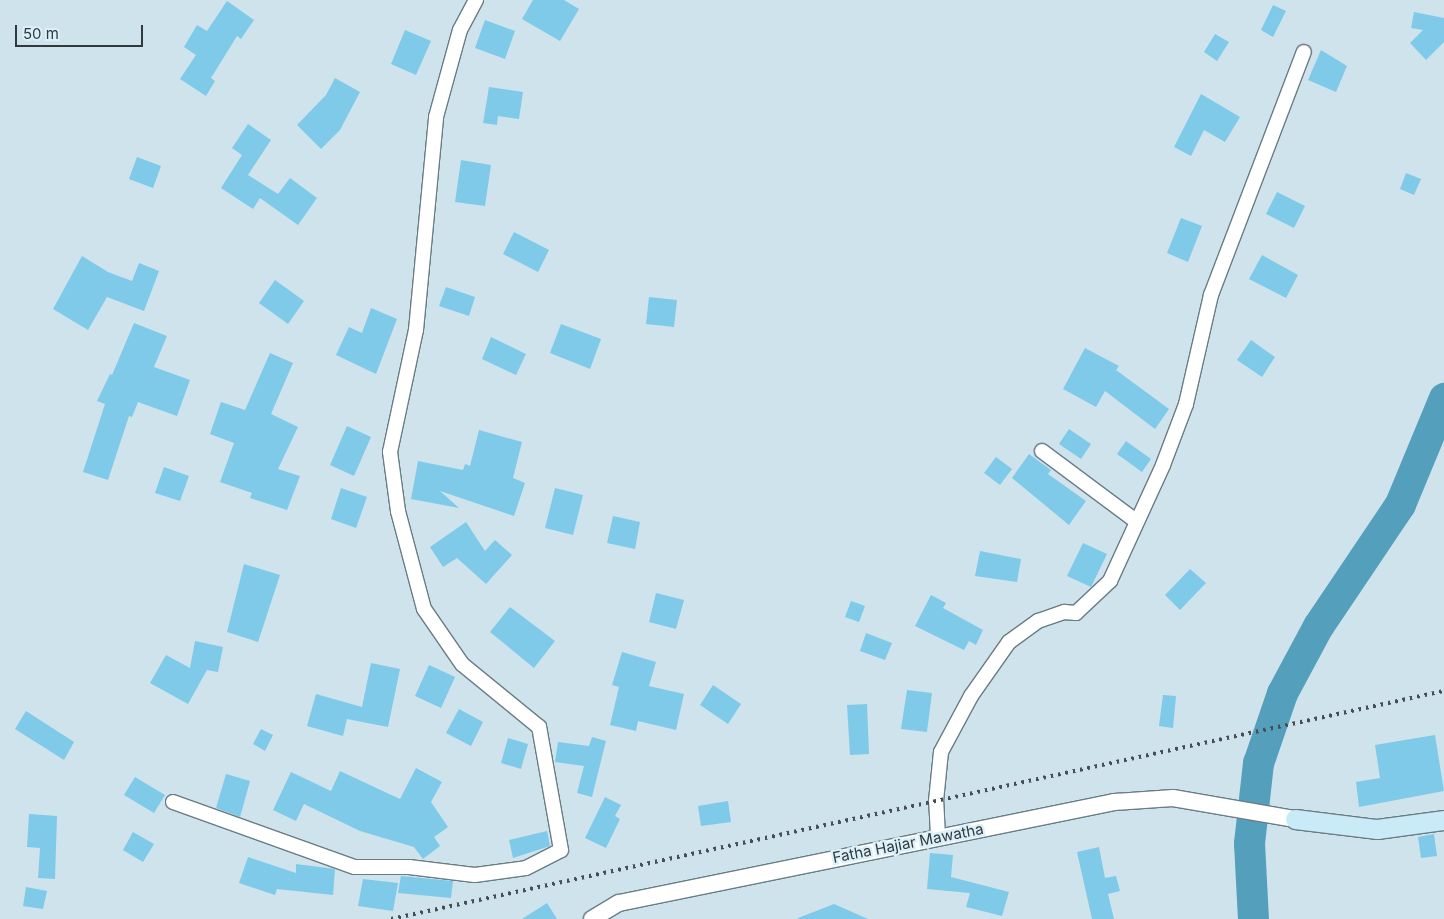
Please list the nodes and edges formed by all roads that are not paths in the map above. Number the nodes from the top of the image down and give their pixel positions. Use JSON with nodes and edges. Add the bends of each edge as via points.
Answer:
{"nodes":[{"id":1,"x":476,"y":0,"type":"edge"},
{"id":2,"x":1304,"y":52,"type":"dead end"},
{"id":3,"x":1042,"y":452,"type":"dead end"},
{"id":4,"x":1136,"y":521,"type":"junction"},
{"id":5,"x":173,"y":802,"type":"dead end"},
{"id":6,"x":1295,"y":819,"type":"joint"},
{"id":7,"x":1444,"y":820,"type":"edge"},
{"id":8,"x":938,"y":836,"type":"junction"},
{"id":9,"x":592,"y":919,"type":"edge"}],
"edges":[{"from":1,"to":5,"type":"street","via":[[460,30],[436,117],[416,330],[390,452],[398,511],[424,609],[462,664],[539,727],[561,850],[526,868],[475,875],[409,867],[355,867]]},
{"from":2,"to":4,"type":"street","via":[[1211,295],[1186,404],[1164,465]]},
{"from":3,"to":4,"type":"street"},
{"from":4,"to":8,"type":"street","via":[[1110,581],[1076,613],[1064,612],[1038,621],[1009,642],[971,696],[941,752],[936,801]]},
{"from":6,"to":7,"type":"main road","via":[[1377,829]]},
{"from":6,"to":8,"type":"street","name":"Fatha Hajiar Mawatha","via":[[1173,798],[1114,802]]},
{"from":8,"to":9,"type":"street","name":"Fatha Hajiar Mawatha","via":[[618,903]]}]}
